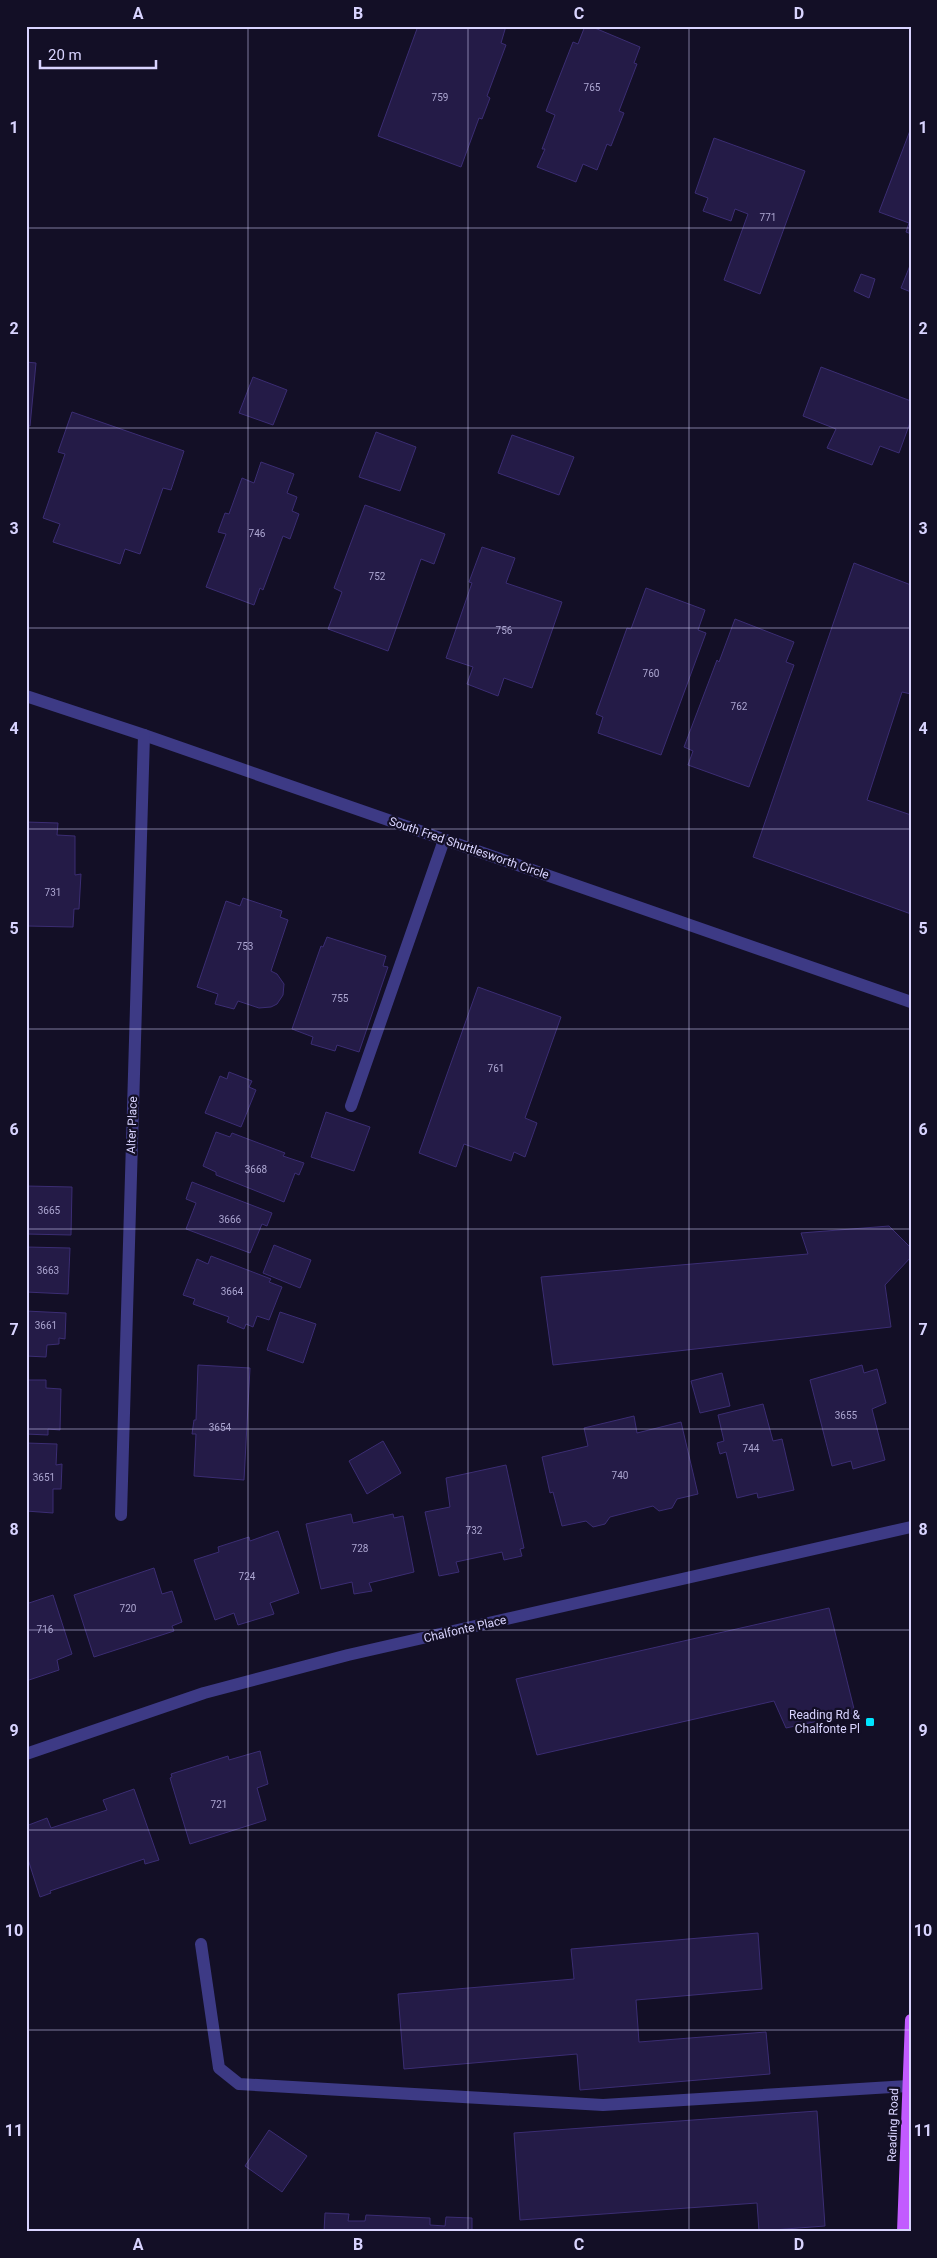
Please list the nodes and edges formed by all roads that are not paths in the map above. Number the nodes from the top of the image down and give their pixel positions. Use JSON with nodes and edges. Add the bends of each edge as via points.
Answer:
{"nodes":[{"id":1,"x":26,"y":696,"type":"edge"},
{"id":2,"x":144,"y":735,"type":"junction"},
{"id":3,"x":444,"y":840,"type":"junction"},
{"id":4,"x":911,"y":1002,"type":"edge"},
{"id":5,"x":351,"y":1106,"type":"dead end"},
{"id":6,"x":121,"y":1515,"type":"dead end"},
{"id":7,"x":911,"y":1527,"type":"edge"},
{"id":8,"x":26,"y":1754,"type":"edge"},
{"id":9,"x":201,"y":1944,"type":"dead end"},
{"id":10,"x":911,"y":2020,"type":"edge"},
{"id":11,"x":908,"y":2086,"type":"junction"},
{"id":12,"x":909,"y":2139,"type":"edge"},
{"id":13,"x":903,"y":2232,"type":"edge"}],
"edges":[{"from":1,"to":2,"type":"street","name":"South Fred Shuttlesworth Circle"},
{"from":2,"to":3,"type":"street","name":"South Fred Shuttlesworth Circle"},
{"from":2,"to":6,"type":"street","name":"Alter Place"},
{"from":3,"to":4,"type":"street","name":"South Fred Shuttlesworth Circle"},
{"from":3,"to":5,"type":"street"},
{"from":7,"to":8,"type":"street","name":"Chalfonte Place","via":[[348,1655],[204,1693]]},
{"from":9,"to":11,"type":"street","via":[[219,2068],[240,2084],[603,2105]]},
{"from":10,"to":11,"type":"main road","name":"Reading Road"},
{"from":11,"to":12,"type":"main road","name":"Reading Road"},
{"from":12,"to":13,"type":"main road","name":"Reading Road"}]}
